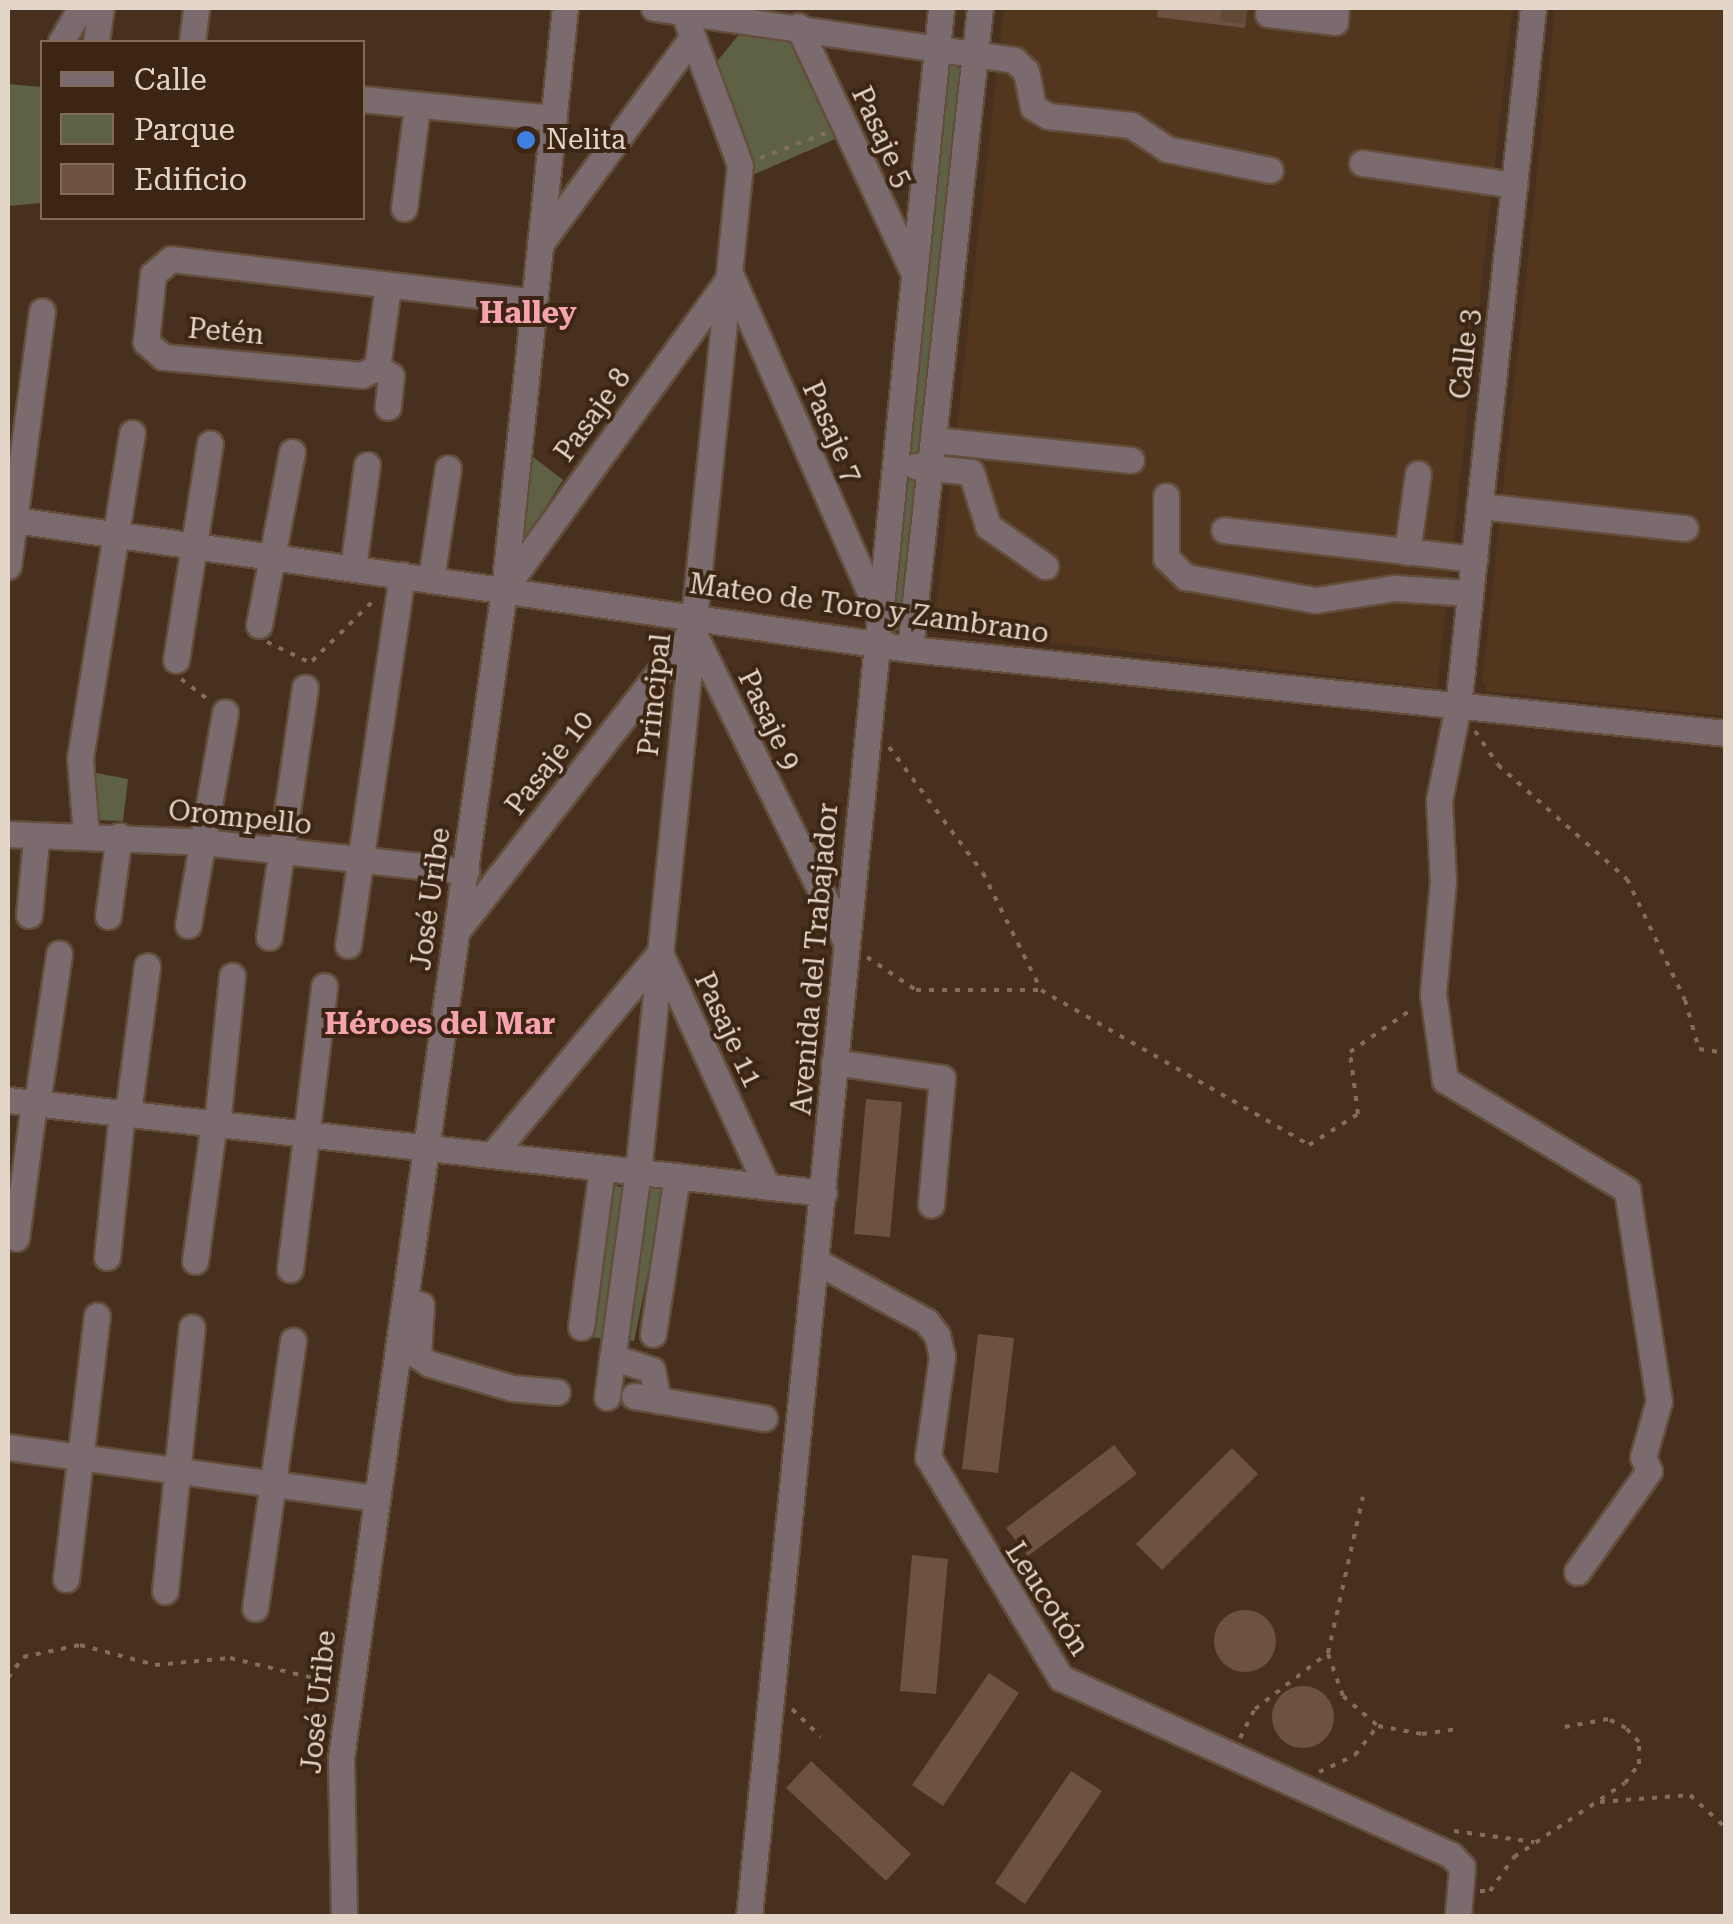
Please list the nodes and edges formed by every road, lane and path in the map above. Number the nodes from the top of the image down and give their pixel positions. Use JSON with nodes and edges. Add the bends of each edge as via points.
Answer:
{"nodes":[{"id":1,"x":81,"y":8,"type":"edge"},
{"id":2,"x":101,"y":8,"type":"edge"},
{"id":3,"x":196,"y":8,"type":"edge"},
{"id":4,"x":566,"y":8,"type":"edge"},
{"id":5,"x":834,"y":8,"type":"edge"},
{"id":6,"x":941,"y":8,"type":"edge"},
{"id":7,"x":980,"y":8,"type":"edge"},
{"id":8,"x":1336,"y":8,"type":"edge"},
{"id":9,"x":1533,"y":8,"type":"edge"},
{"id":10,"x":672,"y":9,"type":"edge"},
{"id":11,"x":1266,"y":11,"type":"edge"},
{"id":12,"x":798,"y":26,"type":"junction"},
{"id":13,"x":845,"y":34,"type":"junction"},
{"id":14,"x":62,"y":40,"type":"edge"},
{"id":15,"x":96,"y":40,"type":"edge"},
{"id":16,"x":192,"y":40,"type":"edge"},
{"id":17,"x":689,"y":42,"type":"junction"},
{"id":18,"x":937,"y":48,"type":"junction"},
{"id":19,"x":976,"y":55,"type":"junction"},
{"id":20,"x":365,"y":99,"type":"edge"},
{"id":21,"x":417,"y":106,"type":"junction"},
{"id":22,"x":554,"y":118,"type":"junction"},
{"id":23,"x":844,"y":126,"type":"junction"},
{"id":24,"x":1362,"y":163,"type":"dead end"},
{"id":25,"x":740,"y":165,"type":"junction"},
{"id":26,"x":1270,"y":170,"type":"dead end"},
{"id":27,"x":1514,"y":184,"type":"junction"},
{"id":28,"x":404,"y":208,"type":"dead end"},
{"id":29,"x":537,"y":248,"type":"junction"},
{"id":30,"x":913,"y":272,"type":"junction"},
{"id":31,"x":732,"y":276,"type":"junction"},
{"id":32,"x":388,"y":286,"type":"junction"},
{"id":33,"x":530,"y":302,"type":"junction"},
{"id":34,"x":42,"y":311,"type":"dead end"},
{"id":35,"x":377,"y":367,"type":"junction"},
{"id":36,"x":388,"y":407,"type":"dead end"},
{"id":37,"x":132,"y":434,"type":"dead end"},
{"id":38,"x":934,"y":440,"type":"junction"},
{"id":39,"x":210,"y":444,"type":"dead end"},
{"id":40,"x":292,"y":452,"type":"dead end"},
{"id":41,"x":1131,"y":460,"type":"dead end"},
{"id":42,"x":895,"y":463,"type":"junction"},
{"id":43,"x":366,"y":465,"type":"dead end"},
{"id":44,"x":448,"y":468,"type":"dead end"},
{"id":45,"x":931,"y":469,"type":"junction"},
{"id":46,"x":1418,"y":474,"type":"dead end"},
{"id":47,"x":1166,"y":496,"type":"dead end"},
{"id":48,"x":1479,"y":506,"type":"junction"},
{"id":49,"x":11,"y":520,"type":"edge"},
{"id":50,"x":1685,"y":528,"type":"dead end"},
{"id":51,"x":1224,"y":530,"type":"dead end"},
{"id":52,"x":113,"y":534,"type":"junction"},
{"id":53,"x":194,"y":546,"type":"junction"},
{"id":54,"x":1407,"y":552,"type":"junction"},
{"id":55,"x":274,"y":557,"type":"junction"},
{"id":56,"x":1474,"y":559,"type":"junction"},
{"id":57,"x":8,"y":566,"type":"edge"},
{"id":58,"x":1045,"y":566,"type":"dead end"},
{"id":59,"x":353,"y":568,"type":"junction"},
{"id":60,"x":432,"y":579,"type":"junction"},
{"id":61,"x":401,"y":587,"type":"junction"},
{"id":62,"x":504,"y":590,"type":"junction"},
{"id":63,"x":1470,"y":593,"type":"junction"},
{"id":64,"x":878,"y":613,"type":"junction"},
{"id":65,"x":692,"y":623,"type":"junction"},
{"id":66,"x":259,"y":625,"type":"joint"},
{"id":67,"x":876,"y":642,"type":"junction"},
{"id":68,"x":910,"y":649,"type":"junction"},
{"id":69,"x":176,"y":660,"type":"joint"},
{"id":70,"x":312,"y":660,"type":"junction"},
{"id":71,"x":305,"y":688,"type":"joint"},
{"id":72,"x":1458,"y":706,"type":"junction"},
{"id":73,"x":225,"y":712,"type":"joint"},
{"id":74,"x":868,"y":719,"type":"junction"},
{"id":75,"x":1726,"y":733,"type":"edge"},
{"id":76,"x":8,"y":834,"type":"edge"},
{"id":77,"x":86,"y":835,"type":"junction"},
{"id":78,"x":119,"y":836,"type":"junction"},
{"id":79,"x":36,"y":839,"type":"junction"},
{"id":80,"x":203,"y":842,"type":"junction"},
{"id":81,"x":283,"y":853,"type":"junction"},
{"id":82,"x":362,"y":861,"type":"junction"},
{"id":83,"x":466,"y":871,"type":"junction"},
{"id":84,"x":29,"y":915,"type":"dead end"},
{"id":85,"x":108,"y":916,"type":"dead end"},
{"id":86,"x":188,"y":926,"type":"dead end"},
{"id":87,"x":456,"y":932,"type":"junction"},
{"id":88,"x":269,"y":937,"type":"dead end"},
{"id":89,"x":846,"y":943,"type":"junction"},
{"id":90,"x":348,"y":945,"type":"dead end"},
{"id":91,"x":660,"y":953,"type":"junction"},
{"id":92,"x":59,"y":954,"type":"dead end"},
{"id":93,"x":147,"y":966,"type":"dead end"},
{"id":94,"x":232,"y":976,"type":"dead end"},
{"id":95,"x":324,"y":986,"type":"dead end"},
{"id":96,"x":1041,"y":990,"type":"junction"},
{"id":97,"x":1433,"y":994,"type":"junction"},
{"id":98,"x":1726,"y":1052,"type":"edge"},
{"id":99,"x":834,"y":1062,"type":"junction"},
{"id":100,"x":26,"y":1102,"type":"edge"},
{"id":101,"x":125,"y":1113,"type":"junction"},
{"id":102,"x":216,"y":1124,"type":"junction"},
{"id":103,"x":306,"y":1134,"type":"junction"},
{"id":104,"x":426,"y":1148,"type":"junction"},
{"id":105,"x":492,"y":1155,"type":"junction"},
{"id":106,"x":602,"y":1168,"type":"junction"},
{"id":107,"x":638,"y":1172,"type":"junction"},
{"id":108,"x":677,"y":1176,"type":"junction"},
{"id":109,"x":767,"y":1187,"type":"junction"},
{"id":110,"x":824,"y":1193,"type":"junction"},
{"id":111,"x":931,"y":1204,"type":"dead end"},
{"id":112,"x":16,"y":1238,"type":"dead end"},
{"id":113,"x":107,"y":1257,"type":"dead end"},
{"id":114,"x":195,"y":1261,"type":"dead end"},
{"id":115,"x":819,"y":1263,"type":"junction"},
{"id":116,"x":290,"y":1268,"type":"dead end"},
{"id":117,"x":405,"y":1302,"type":"junction"},
{"id":118,"x":97,"y":1316,"type":"dead end"},
{"id":119,"x":581,"y":1326,"type":"dead end"},
{"id":120,"x":192,"y":1327,"type":"dead end"},
{"id":121,"x":654,"y":1334,"type":"dead end"},
{"id":122,"x":293,"y":1341,"type":"dead end"},
{"id":123,"x":614,"y":1349,"type":"junction"},
{"id":124,"x":556,"y":1392,"type":"dead end"},
{"id":125,"x":607,"y":1397,"type":"dead end"},
{"id":126,"x":764,"y":1418,"type":"dead end"},
{"id":127,"x":8,"y":1447,"type":"edge"},
{"id":128,"x":80,"y":1458,"type":"junction"},
{"id":129,"x":175,"y":1472,"type":"junction"},
{"id":130,"x":272,"y":1486,"type":"junction"},
{"id":131,"x":1362,"y":1496,"type":"dead end"},
{"id":132,"x":374,"y":1498,"type":"junction"},
{"id":133,"x":1578,"y":1572,"type":"dead end"},
{"id":134,"x":66,"y":1579,"type":"dead end"},
{"id":135,"x":164,"y":1591,"type":"dead end"},
{"id":136,"x":255,"y":1608,"type":"dead end"},
{"id":137,"x":1328,"y":1653,"type":"junction"},
{"id":138,"x":352,"y":1670,"type":"junction"},
{"id":139,"x":8,"y":1678,"type":"edge"},
{"id":140,"x":776,"y":1693,"type":"junction"},
{"id":141,"x":1378,"y":1726,"type":"junction"},
{"id":142,"x":1564,"y":1727,"type":"dead end"},
{"id":143,"x":1457,"y":1729,"type":"dead end"},
{"id":144,"x":821,"y":1737,"type":"dead end"},
{"id":145,"x":1229,"y":1760,"type":"junction"},
{"id":146,"x":1318,"y":1772,"type":"dead end"},
{"id":147,"x":1596,"y":1802,"type":"junction"},
{"id":148,"x":1726,"y":1828,"type":"edge"},
{"id":149,"x":1460,"y":1890,"type":"junction"},
{"id":150,"x":344,"y":1916,"type":"edge"},
{"id":151,"x":749,"y":1916,"type":"edge"},
{"id":152,"x":1458,"y":1916,"type":"edge"}],
"edges":[{"from":1,"to":14,"type":"street"},
{"from":2,"to":15,"type":"street"},
{"from":3,"to":16,"type":"street"},
{"from":4,"to":22,"type":"street","name":"José Uribe"},
{"from":5,"to":13,"type":"street"},
{"from":6,"to":18,"type":"street","name":"Avenida del Trabajador"},
{"from":7,"to":19,"type":"street"},
{"from":8,"to":11,"type":"street","via":[[1335,22]]},
{"from":9,"to":27,"type":"street","name":"Calle 3"},
{"from":10,"to":12,"type":"street"},
{"from":10,"to":17,"type":"street","name":"Principal"},
{"from":12,"to":13,"type":"street"},
{"from":12,"to":23,"type":"street","name":"Pasaje 5"},
{"from":13,"to":18,"type":"street"},
{"from":17,"to":25,"type":"street","name":"Principal"},
{"from":17,"to":29,"type":"street"},
{"from":18,"to":19,"type":"street"},
{"from":18,"to":30,"type":"street","name":"Avenida del Trabajador"},
{"from":19,"to":26,"type":"street","via":[[1014,60],[1026,71],[1033,107],[1048,116],[1131,124],[1166,149]]},
{"from":19,"to":38,"type":"street"},
{"from":20,"to":21,"type":"street"},
{"from":21,"to":22,"type":"street"},
{"from":21,"to":28,"type":"street"},
{"from":22,"to":29,"type":"street","name":"José Uribe"},
{"from":23,"to":25,"type":"path"},
{"from":23,"to":30,"type":"street","name":"Pasaje 5"},
{"from":24,"to":27,"type":"street"},
{"from":25,"to":31,"type":"street","name":"Principal"},
{"from":27,"to":48,"type":"street","name":"Calle 3"},
{"from":29,"to":33,"type":"street","name":"José Uribe"},
{"from":30,"to":42,"type":"street","name":"Avenida del Trabajador"},
{"from":31,"to":62,"type":"street","name":"Pasaje 8"},
{"from":31,"to":64,"type":"street","name":"Pasaje 7"},
{"from":31,"to":65,"type":"street","name":"Principal"},
{"from":32,"to":33,"type":"street","name":"Petén"},
{"from":32,"to":35,"type":"street"},
{"from":32,"to":35,"type":"street","name":"Petén","via":[[171,259],[153,274],[145,335],[164,357],[362,375]]},
{"from":33,"to":62,"type":"street","name":"José Uribe"},
{"from":34,"to":49,"type":"street"},
{"from":35,"to":36,"type":"street","via":[[391,376]]},
{"from":37,"to":52,"type":"street"},
{"from":38,"to":41,"type":"street"},
{"from":38,"to":45,"type":"street"},
{"from":39,"to":53,"type":"street"},
{"from":40,"to":55,"type":"street"},
{"from":42,"to":45,"type":"street"},
{"from":42,"to":64,"type":"street","name":"Avenida del Trabajador"},
{"from":43,"to":59,"type":"street"},
{"from":44,"to":60,"type":"street"},
{"from":45,"to":58,"type":"street","via":[[972,472],[988,526]]},
{"from":45,"to":68,"type":"street"},
{"from":46,"to":54,"type":"street"},
{"from":47,"to":63,"type":"street","via":[[1166,558],[1186,577],[1315,600],[1394,588]]},
{"from":48,"to":50,"type":"street"},
{"from":48,"to":56,"type":"street","name":"Calle 3"},
{"from":49,"to":52,"type":"street","name":"Mateo de Toro y Zambrano"},
{"from":49,"to":57,"type":"street"},
{"from":51,"to":54,"type":"street"},
{"from":52,"to":53,"type":"street","name":"Mateo de Toro y Zambrano"},
{"from":52,"to":77,"type":"street","via":[[80,758]]},
{"from":53,"to":55,"type":"street","name":"Mateo de Toro y Zambrano"},
{"from":53,"to":69,"type":"street"},
{"from":54,"to":56,"type":"street"},
{"from":55,"to":59,"type":"street","name":"Mateo de Toro y Zambrano"},
{"from":55,"to":66,"type":"street"},
{"from":56,"to":63,"type":"street","name":"Calle 3"},
{"from":59,"to":61,"type":"street","name":"Mateo de Toro y Zambrano"},
{"from":60,"to":61,"type":"street","name":"Mateo de Toro y Zambrano"},
{"from":60,"to":62,"type":"street","name":"Mateo de Toro y Zambrano"},
{"from":61,"to":70,"type":"path","via":[[363,608]]},
{"from":61,"to":82,"type":"street"},
{"from":62,"to":65,"type":"street","name":"Mateo de Toro y Zambrano"},
{"from":62,"to":83,"type":"street","name":"José Uribe"},
{"from":63,"to":72,"type":"street","name":"Calle 3"},
{"from":64,"to":67,"type":"street","name":"Avenida del Trabajador"},
{"from":65,"to":67,"type":"street","name":"Mateo de Toro y Zambrano"},
{"from":65,"to":87,"type":"street","name":"Pasaje 10"},
{"from":65,"to":89,"type":"street","name":"Pasaje 9"},
{"from":65,"to":91,"type":"street","name":"Principal"},
{"from":66,"to":70,"type":"path","via":[[256,638]]},
{"from":67,"to":68,"type":"street","name":"Mateo de Toro y Zambrano"},
{"from":67,"to":74,"type":"street","name":"Avenida del Trabajador"},
{"from":68,"to":72,"type":"street","name":"Mateo de Toro y Zambrano"},
{"from":69,"to":73,"type":"path","via":[[174,674]]},
{"from":70,"to":71,"type":"path"},
{"from":71,"to":81,"type":"street"},
{"from":72,"to":75,"type":"street","name":"Mateo de Toro y Zambrano"},
{"from":72,"to":97,"type":"street","name":"Calle 3","via":[[1439,800],[1442,881]]},
{"from":72,"to":98,"type":"path","via":[[1498,765],[1627,879],[1685,1000],[1699,1049]]},
{"from":73,"to":80,"type":"street"},
{"from":74,"to":89,"type":"street","name":"Avenida del Trabajador"},
{"from":74,"to":96,"type":"path","via":[[982,873]]},
{"from":76,"to":79,"type":"street","name":"Orompello"},
{"from":77,"to":78,"type":"street","name":"Orompello"},
{"from":77,"to":79,"type":"street","name":"Orompello"},
{"from":78,"to":80,"type":"street","name":"Orompello"},
{"from":78,"to":85,"type":"street"},
{"from":79,"to":84,"type":"street"},
{"from":80,"to":81,"type":"street","name":"Orompello"},
{"from":80,"to":86,"type":"street"},
{"from":81,"to":82,"type":"street","name":"Orompello"},
{"from":81,"to":88,"type":"street"},
{"from":82,"to":83,"type":"street","name":"Orompello"},
{"from":82,"to":90,"type":"street"},
{"from":83,"to":87,"type":"street","name":"José Uribe"},
{"from":87,"to":104,"type":"street","name":"José Uribe"},
{"from":89,"to":96,"type":"path","via":[[916,990]]},
{"from":89,"to":99,"type":"street","name":"Avenida del Trabajador"},
{"from":91,"to":105,"type":"street"},
{"from":91,"to":107,"type":"street","name":"Principal"},
{"from":91,"to":109,"type":"street","name":"Pasaje 11"},
{"from":92,"to":100,"type":"street"},
{"from":93,"to":101,"type":"street"},
{"from":94,"to":102,"type":"street"},
{"from":95,"to":103,"type":"street"},
{"from":96,"to":97,"type":"path","via":[[1309,1145],[1358,1114],[1350,1052]]},
{"from":97,"to":133,"type":"street","name":"Calle 3","via":[[1445,1080],[1627,1190],[1659,1401],[1643,1457],[1649,1471]]},
{"from":99,"to":110,"type":"street","name":"Avenida del Trabajador"},
{"from":99,"to":111,"type":"street","via":[[942,1078]]},
{"from":100,"to":101,"type":"street"},
{"from":100,"to":112,"type":"street"},
{"from":101,"to":102,"type":"street"},
{"from":101,"to":113,"type":"street"},
{"from":102,"to":103,"type":"street"},
{"from":102,"to":114,"type":"street"},
{"from":103,"to":104,"type":"street"},
{"from":103,"to":116,"type":"street"},
{"from":104,"to":105,"type":"street"},
{"from":104,"to":117,"type":"street","name":"José Uribe"},
{"from":105,"to":106,"type":"street"},
{"from":106,"to":107,"type":"street"},
{"from":106,"to":119,"type":"street"},
{"from":107,"to":108,"type":"street"},
{"from":107,"to":123,"type":"street","name":"Principal"},
{"from":108,"to":109,"type":"street"},
{"from":108,"to":121,"type":"street"},
{"from":109,"to":110,"type":"street"},
{"from":110,"to":115,"type":"street","name":"Avenida del Trabajador"},
{"from":115,"to":140,"type":"street","name":"Avenida del Trabajador"},
{"from":115,"to":145,"type":"street","name":"Leucotón","via":[[926,1321],[937,1335],[942,1356],[928,1457],[1060,1678]]},
{"from":117,"to":124,"type":"street","via":[[421,1305],[418,1356],[430,1364],[512,1388]]},
{"from":117,"to":132,"type":"street","name":"José Uribe"},
{"from":118,"to":128,"type":"street"},
{"from":120,"to":129,"type":"street"},
{"from":122,"to":130,"type":"street"},
{"from":123,"to":125,"type":"street","name":"Principal"},
{"from":123,"to":126,"type":"street","via":[[652,1370],[646,1398]]},
{"from":127,"to":128,"type":"street"},
{"from":128,"to":129,"type":"street"},
{"from":128,"to":134,"type":"street"},
{"from":129,"to":130,"type":"street"},
{"from":129,"to":135,"type":"street"},
{"from":130,"to":132,"type":"street"},
{"from":130,"to":136,"type":"street"},
{"from":131,"to":137,"type":"path"},
{"from":132,"to":138,"type":"street","name":"José Uribe"},
{"from":137,"to":141,"type":"path","via":[[1343,1696]]},
{"from":137,"to":145,"type":"path","via":[[1255,1708]]},
{"from":138,"to":139,"type":"path","via":[[332,1682],[230,1658],[154,1665],[80,1645],[23,1657]]},
{"from":138,"to":150,"type":"street","name":"José Uribe","via":[[340,1758]]},
{"from":140,"to":144,"type":"path"},
{"from":140,"to":151,"type":"street","name":"Avenida del Trabajador"},
{"from":141,"to":143,"type":"path","via":[[1422,1734]]},
{"from":141,"to":146,"type":"path","via":[[1355,1754]]},
{"from":142,"to":147,"type":"path","via":[[1608,1719],[1639,1742],[1638,1764],[1625,1783]]},
{"from":145,"to":149,"type":"street","name":"Leucotón","via":[[1451,1856],[1462,1867]]},
{"from":147,"to":148,"type":"path","via":[[1690,1795]]},
{"from":147,"to":149,"type":"path","via":[[1514,1857],[1490,1892]]},
{"from":149,"to":152,"type":"street"}]}
